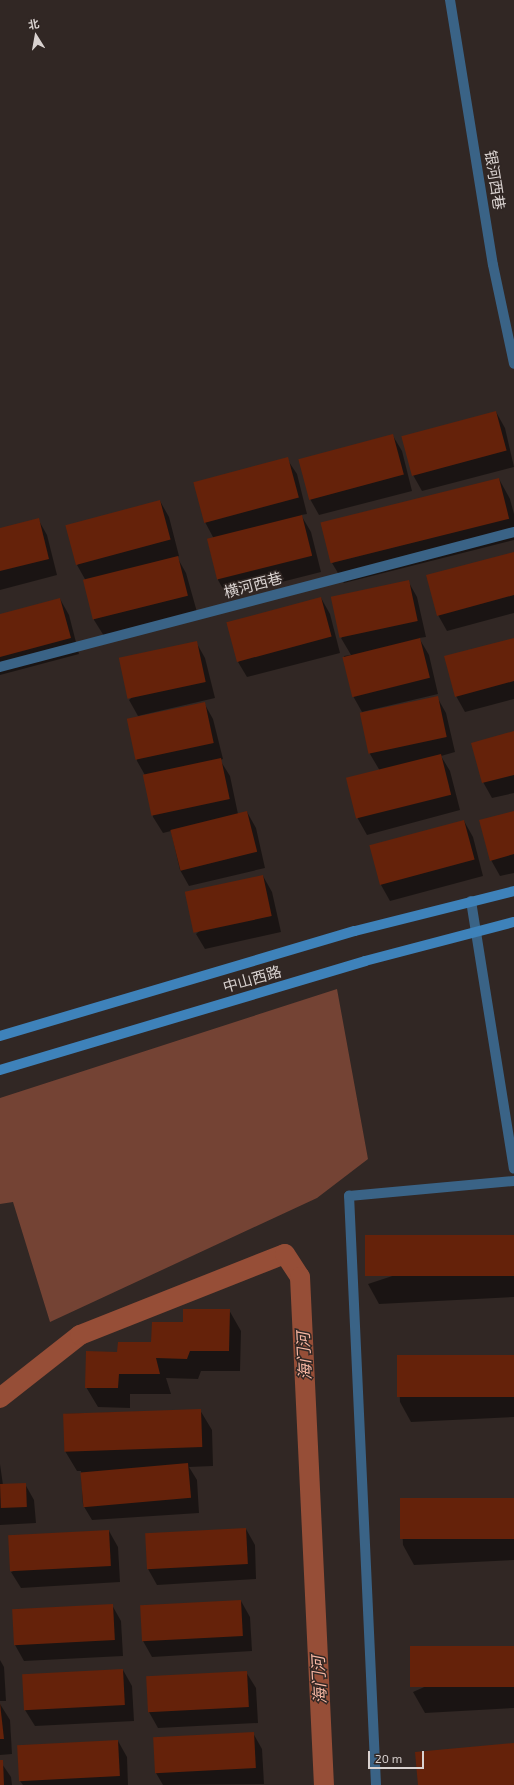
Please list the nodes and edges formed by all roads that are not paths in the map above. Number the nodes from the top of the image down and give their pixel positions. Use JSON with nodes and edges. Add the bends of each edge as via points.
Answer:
{"nodes":[{"id":1,"x":450,"y":0,"type":"edge"},
{"id":2,"x":514,"y":364,"type":"edge"},
{"id":3,"x":514,"y":532,"type":"edge"},
{"id":4,"x":0,"y":667,"type":"edge"},
{"id":5,"x":514,"y":890,"type":"edge"},
{"id":6,"x":471,"y":901,"type":"junction"},
{"id":7,"x":514,"y":922,"type":"edge"},
{"id":8,"x":476,"y":932,"type":"junction"},
{"id":9,"x":0,"y":1036,"type":"edge"},
{"id":10,"x":0,"y":1070,"type":"edge"},
{"id":11,"x":514,"y":1169,"type":"edge"},
{"id":12,"x":514,"y":1181,"type":"edge"},
{"id":13,"x":376,"y":1785,"type":"edge"}],
"edges":[{"from":1,"to":2,"type":"street","name":"银河西巷","via":[[494,265]]},
{"from":3,"to":4,"type":"street","name":"横河西巷"},
{"from":5,"to":6,"type":"main road","name":"中山西路"},
{"from":6,"to":8,"type":"street"},
{"from":6,"to":9,"type":"main road","name":"中山西路","via":[[355,930]]},
{"from":7,"to":8,"type":"main road","name":"中山西路"},
{"from":8,"to":10,"type":"main road","name":"中山西路","via":[[366,961]]},
{"from":8,"to":11,"type":"street"},
{"from":12,"to":13,"type":"street","via":[[349,1196]]}]}
